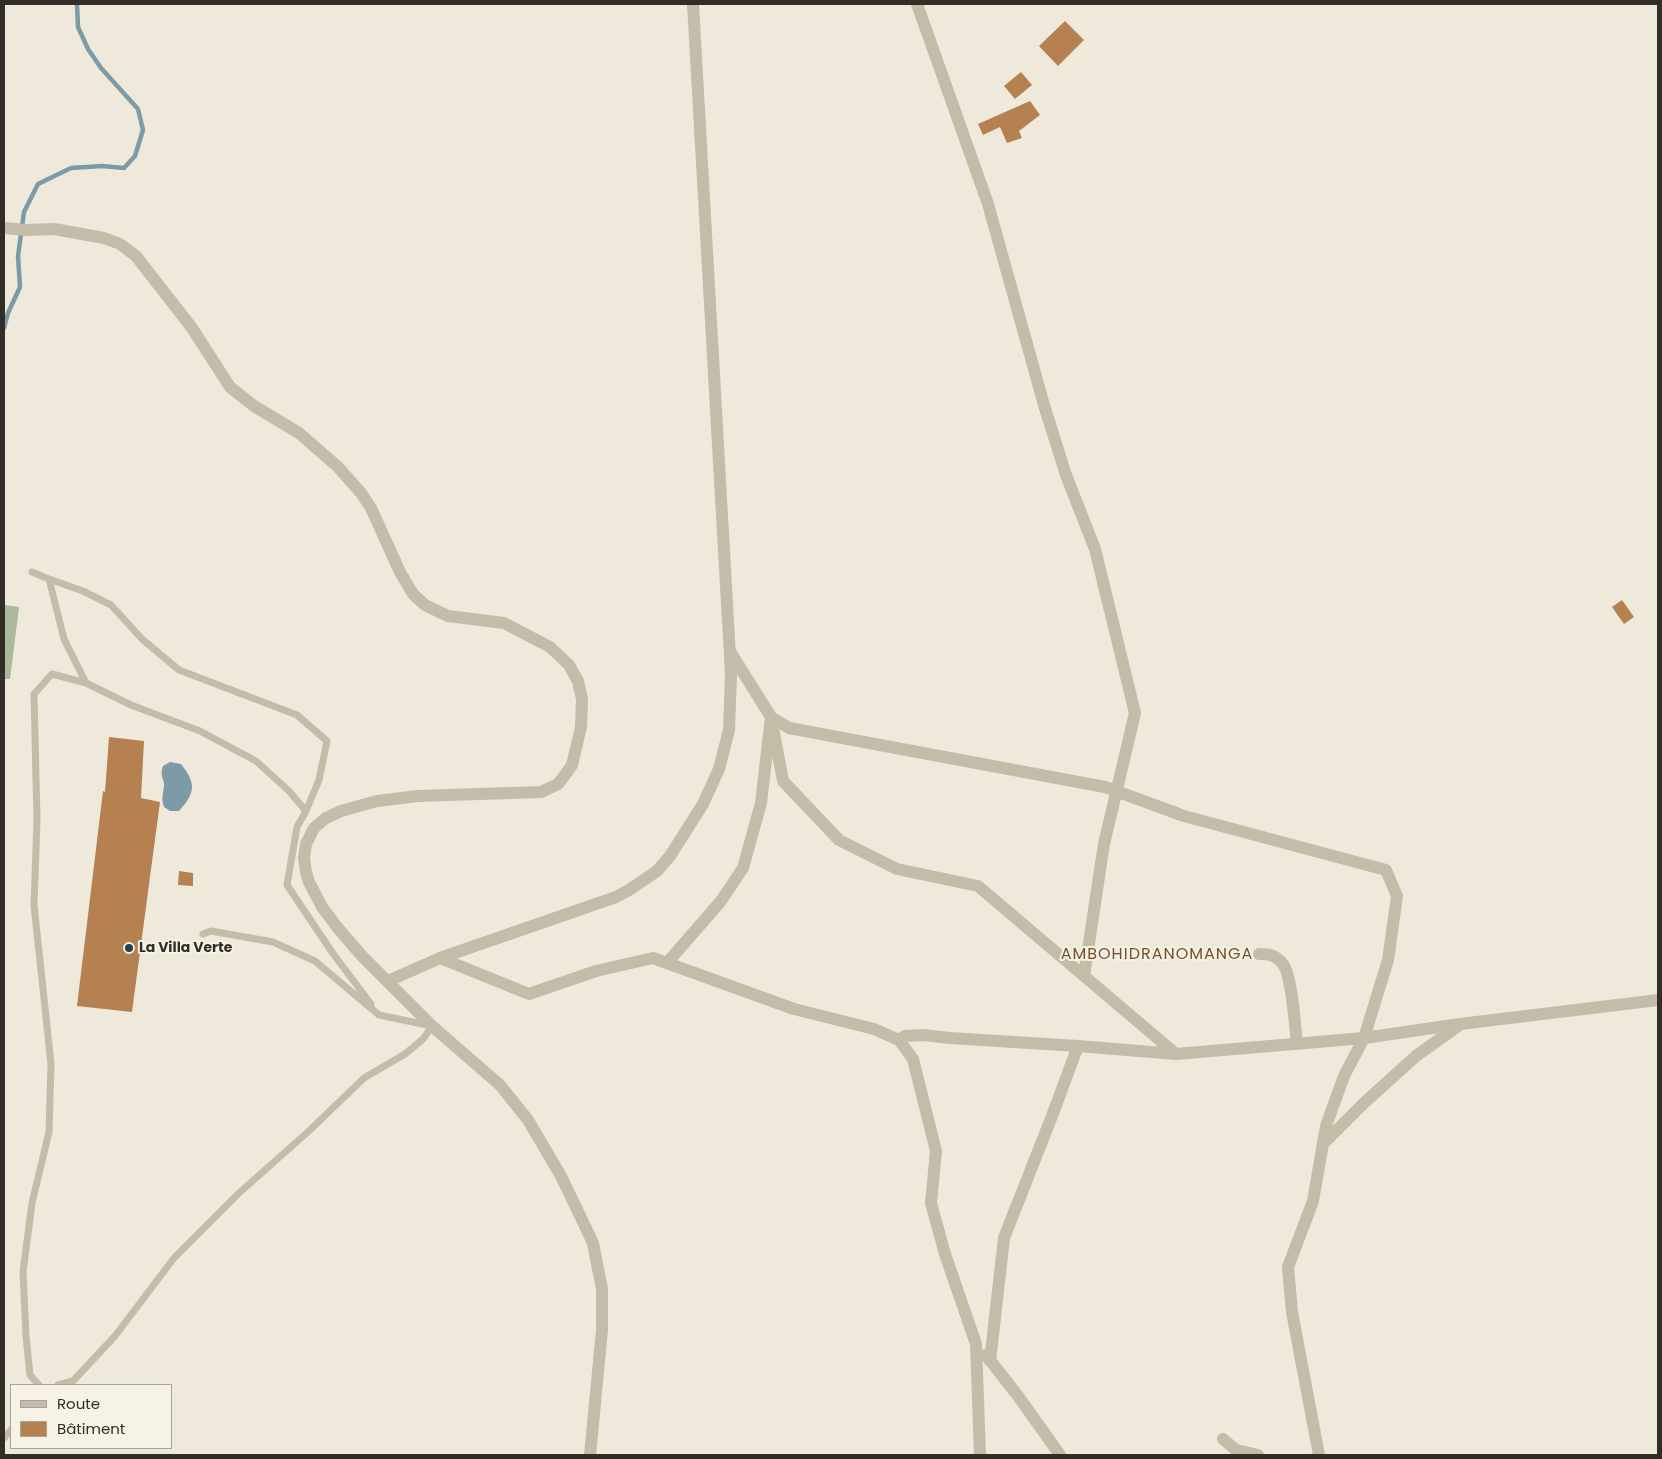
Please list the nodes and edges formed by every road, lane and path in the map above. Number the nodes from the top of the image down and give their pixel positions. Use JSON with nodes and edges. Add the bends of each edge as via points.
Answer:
{"nodes":[{"id":1,"x":693,"y":4,"type":"edge"},
{"id":2,"x":917,"y":4,"type":"edge"},
{"id":3,"x":4,"y":228,"type":"edge"},
{"id":4,"x":32,"y":572,"type":"dead end"},
{"id":5,"x":49,"y":579,"type":"junction"},
{"id":6,"x":730,"y":651,"type":"junction"},
{"id":7,"x":86,"y":683,"type":"junction"},
{"id":8,"x":770,"y":717,"type":"junction"},
{"id":9,"x":1117,"y":792,"type":"junction"},
{"id":10,"x":306,"y":811,"type":"junction"},
{"id":11,"x":203,"y":934,"type":"dead end"},
{"id":12,"x":1259,"y":954,"type":"dead end"},
{"id":13,"x":440,"y":958,"type":"junction"},
{"id":14,"x":667,"y":963,"type":"junction"},
{"id":15,"x":1084,"y":976,"type":"junction"},
{"id":16,"x":388,"y":981,"type":"junction"},
{"id":17,"x":1658,"y":1000,"type":"edge"},
{"id":18,"x":379,"y":1015,"type":"junction"},
{"id":19,"x":1460,"y":1024,"type":"junction"},
{"id":20,"x":432,"y":1026,"type":"junction"},
{"id":21,"x":1364,"y":1038,"type":"junction"},
{"id":22,"x":899,"y":1040,"type":"junction"},
{"id":23,"x":1297,"y":1044,"type":"junction"},
{"id":24,"x":1078,"y":1046,"type":"junction"},
{"id":25,"x":1176,"y":1054,"type":"junction"},
{"id":26,"x":1323,"y":1145,"type":"junction"},
{"id":27,"x":976,"y":1344,"type":"junction"},
{"id":28,"x":990,"y":1360,"type":"junction"},
{"id":29,"x":38,"y":1384,"type":"edge"},
{"id":30,"x":61,"y":1384,"type":"edge"},
{"id":31,"x":1223,"y":1439,"type":"dead end"},
{"id":32,"x":590,"y":1455,"type":"edge"},
{"id":33,"x":980,"y":1455,"type":"edge"},
{"id":34,"x":1060,"y":1455,"type":"edge"},
{"id":35,"x":1258,"y":1455,"type":"edge"},
{"id":36,"x":1318,"y":1455,"type":"edge"}],
"edges":[{"from":1,"to":6,"type":"street"},
{"from":2,"to":9,"type":"street","via":[[988,204],[1044,405],[1066,475],[1095,549],[1135,713]]},
{"from":3,"to":16,"type":"street","via":[[54,229],[104,238],[120,244],[136,256],[192,328],[230,387],[299,433],[338,466],[361,493],[400,572],[419,600],[448,616],[504,623],[532,637],[550,647],[578,681],[582,699],[581,726],[572,764],[558,784],[541,792],[418,796],[377,802],[341,811],[314,828],[306,844],[304,858],[306,872],[322,907],[362,956]]},
{"from":4,"to":5,"type":"lane"},
{"from":5,"to":7,"type":"lane","via":[[64,639]]},
{"from":5,"to":10,"type":"lane","via":[[110,605],[142,639],[180,670],[297,715],[327,740],[319,780]]},
{"from":6,"to":8,"type":"street"},
{"from":6,"to":13,"type":"street","via":[[730,730],[718,769],[703,804],[657,871],[616,897]]},
{"from":7,"to":10,"type":"lane","via":[[131,705],[200,731],[256,761],[289,790]]},
{"from":7,"to":29,"type":"lane","via":[[52,674],[34,694],[37,820],[34,905],[51,1064],[49,1132],[32,1203],[23,1272],[30,1375]]},
{"from":8,"to":9,"type":"street","via":[[789,728]]},
{"from":8,"to":14,"type":"street","via":[[761,803],[743,868],[721,901]]},
{"from":8,"to":15,"type":"street","via":[[783,781],[839,840],[898,870],[978,886]]},
{"from":9,"to":15,"type":"street","via":[[1104,844]]},
{"from":9,"to":21,"type":"street","via":[[1184,816],[1386,870],[1397,896],[1388,960]]},
{"from":10,"to":18,"type":"lane","via":[[297,828],[287,885]]},
{"from":11,"to":18,"type":"lane","via":[[211,931],[273,942],[315,961]]},
{"from":12,"to":23,"type":"street","via":[[1272,955],[1283,964]]},
{"from":13,"to":14,"type":"street","via":[[529,994],[596,971],[653,958]]},
{"from":13,"to":16,"type":"street"},
{"from":14,"to":22,"type":"street","via":[[794,1009],[874,1029]]},
{"from":15,"to":25,"type":"street"},
{"from":16,"to":20,"type":"street"},
{"from":17,"to":19,"type":"street"},
{"from":18,"to":20,"type":"lane"},
{"from":19,"to":21,"type":"street"},
{"from":19,"to":26,"type":"street","via":[[1416,1056]]},
{"from":20,"to":30,"type":"lane","via":[[423,1039],[405,1054],[364,1078],[239,1193],[174,1258],[115,1336],[73,1380]]},
{"from":20,"to":32,"type":"street","via":[[500,1085],[528,1120],[561,1176],[594,1243],[602,1289],[602,1330]]},
{"from":21,"to":23,"type":"street"},
{"from":21,"to":26,"type":"street","via":[[1344,1076],[1326,1126]]},
{"from":22,"to":24,"type":"street","via":[[905,1036],[923,1035]]},
{"from":22,"to":27,"type":"street","via":[[913,1059],[936,1151],[930,1203]]},
{"from":23,"to":25,"type":"street"},
{"from":24,"to":25,"type":"street"},
{"from":24,"to":28,"type":"street","via":[[1004,1238]]},
{"from":26,"to":36,"type":"street","via":[[1313,1201],[1288,1267],[1292,1312]]},
{"from":27,"to":28,"type":"street"},
{"from":27,"to":33,"type":"street"},
{"from":28,"to":34,"type":"street"},
{"from":31,"to":35,"type":"street","via":[[1236,1450]]}]}
